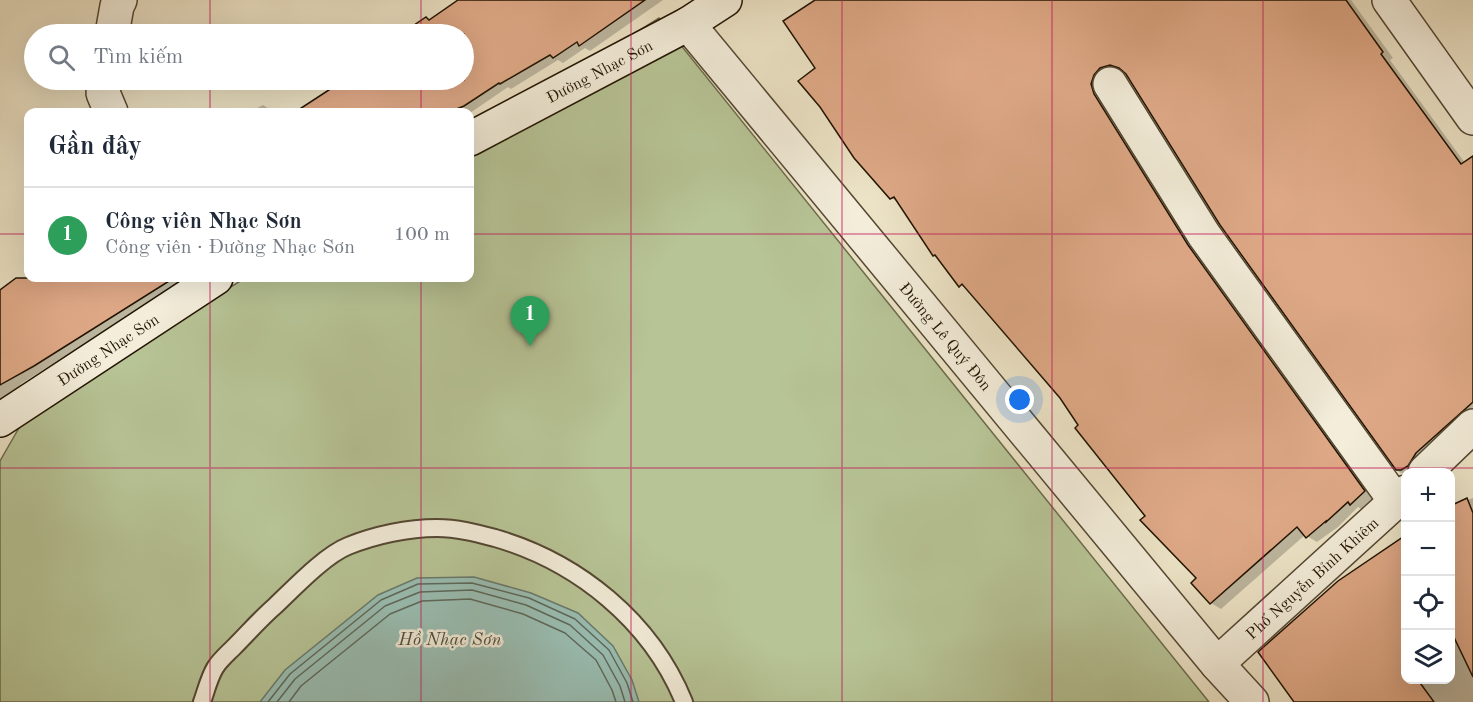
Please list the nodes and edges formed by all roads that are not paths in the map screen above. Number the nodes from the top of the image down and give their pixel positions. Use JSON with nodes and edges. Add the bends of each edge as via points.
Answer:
{"nodes":[{"id":1,"x":120,"y":0,"type":"edge"},
{"id":2,"x":725,"y":0,"type":"edge"},
{"id":3,"x":1389,"y":0,"type":"edge"},
{"id":4,"x":114,"y":24,"type":"edge"},
{"id":5,"x":688,"y":24,"type":"junction"},
{"id":6,"x":1110,"y":84,"type":"dead end"},
{"id":7,"x":103,"y":90,"type":"edge"},
{"id":8,"x":109,"y":108,"type":"edge"},
{"id":9,"x":1473,"y":117,"type":"edge"},
{"id":10,"x":474,"y":138,"type":"edge"},
{"id":11,"x":203,"y":282,"type":"edge"},
{"id":12,"x":0,"y":420,"type":"edge"},
{"id":13,"x":1473,"y":426,"type":"edge"},
{"id":14,"x":1429,"y":468,"type":"edge"},
{"id":15,"x":1400,"y":497,"type":"edge"},
{"id":16,"x":1217,"y":664,"type":"junction"},
{"id":17,"x":202,"y":702,"type":"edge"},
{"id":18,"x":684,"y":702,"type":"edge"},
{"id":19,"x":1252,"y":702,"type":"edge"}],
"edges":[{"from":1,"to":4,"type":"street"},
{"from":2,"to":5,"type":"street","name":"Đường Nhạc Sơn"},
{"from":3,"to":9,"type":"street"},
{"from":5,"to":10,"type":"street","name":"Đường Nhạc Sơn"},
{"from":5,"to":16,"type":"street","name":"Đường Lê Quý Đôn"},
{"from":6,"to":15,"type":"street","via":[[1204,235]]},
{"from":7,"to":8,"type":"street"},
{"from":11,"to":12,"type":"street","name":"Đường Nhạc Sơn"},
{"from":13,"to":14,"type":"street"},
{"from":15,"to":16,"type":"street","name":"Phố Nguyễn Bỉnh Khiêm"},
{"from":16,"to":19,"type":"street","name":"Đường Lê Quý Đôn"},
{"from":17,"to":18,"type":"lane","via":[[215,667],[311,572],[347,546],[395,532],[437,528],[510,542],[576,573],[639,628],[662,659]]}]}
